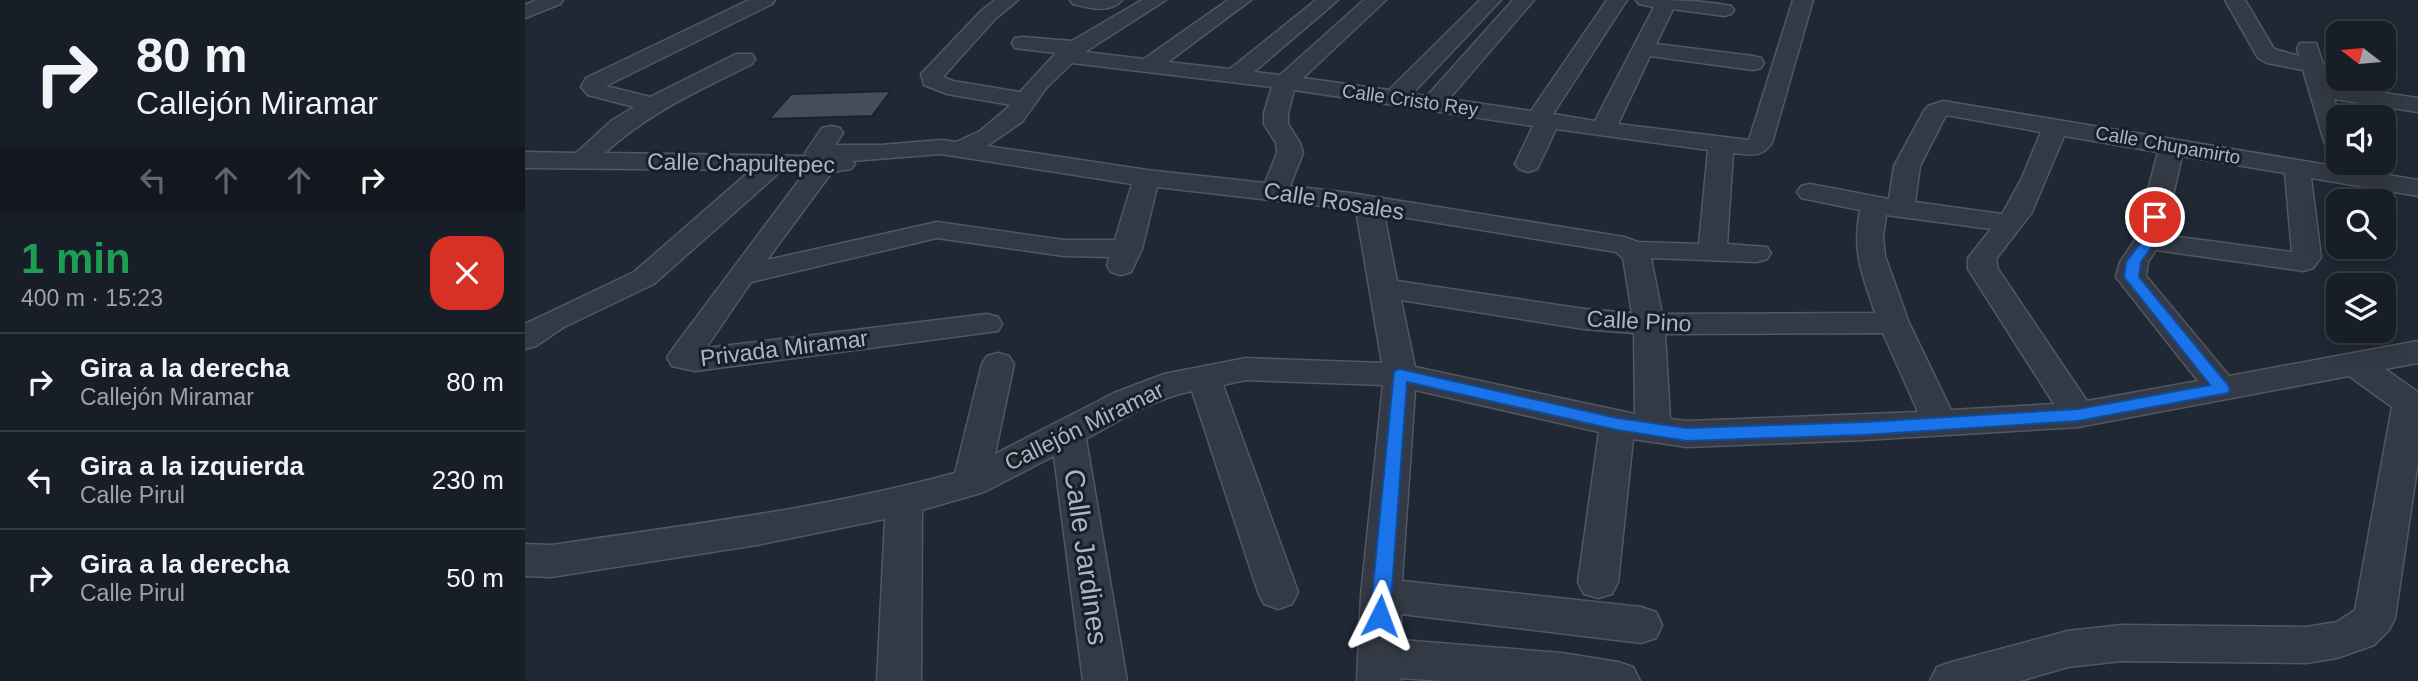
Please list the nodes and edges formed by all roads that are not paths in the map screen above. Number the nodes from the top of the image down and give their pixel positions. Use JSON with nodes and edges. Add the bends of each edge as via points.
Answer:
{"nodes":[{"id":1,"x":553,"y":0,"type":"edge"},
{"id":2,"x":765,"y":0,"type":"edge"},
{"id":3,"x":1008,"y":0,"type":"edge"},
{"id":4,"x":1080,"y":0,"type":"edge"},
{"id":5,"x":1112,"y":0,"type":"edge"},
{"id":6,"x":1156,"y":0,"type":"edge"},
{"id":7,"x":1241,"y":0,"type":"edge"},
{"id":8,"x":1328,"y":0,"type":"edge"},
{"id":9,"x":1376,"y":0,"type":"edge"},
{"id":10,"x":1491,"y":0,"type":"edge"},
{"id":11,"x":1524,"y":0,"type":"edge"},
{"id":12,"x":1617,"y":0,"type":"edge"},
{"id":13,"x":1803,"y":0,"type":"edge"},
{"id":14,"x":2235,"y":0,"type":"edge"},
{"id":15,"x":1656,"y":1,"type":"edge"},
{"id":16,"x":1699,"y":3,"type":"edge"},
{"id":17,"x":1724,"y":10,"type":"dead end"},
{"id":18,"x":525,"y":12,"type":"edge"},
{"id":19,"x":1023,"y":43,"type":"dead end"},
{"id":20,"x":1643,"y":50,"type":"junction"},
{"id":21,"x":1071,"y":52,"type":"junction"},
{"id":22,"x":744,"y":59,"type":"dead end"},
{"id":23,"x":1753,"y":62,"type":"dead end"},
{"id":24,"x":1148,"y":66,"type":"junction"},
{"id":25,"x":1235,"y":76,"type":"junction"},
{"id":26,"x":1285,"y":82,"type":"junction"},
{"id":27,"x":2320,"y":90,"type":"junction"},
{"id":28,"x":1396,"y":97,"type":"junction"},
{"id":29,"x":1024,"y":100,"type":"junction"},
{"id":30,"x":1434,"y":102,"type":"junction"},
{"id":31,"x":653,"y":105,"type":"junction"},
{"id":32,"x":2418,"y":105,"type":"edge"},
{"id":33,"x":2326,"y":111,"type":"edge"},
{"id":34,"x":1543,"y":120,"type":"junction"},
{"id":35,"x":2055,"y":126,"type":"junction"},
{"id":36,"x":1603,"y":129,"type":"junction"},
{"id":37,"x":831,"y":133,"type":"dead end"},
{"id":38,"x":1721,"y":145,"type":"junction"},
{"id":39,"x":2172,"y":146,"type":"junction"},
{"id":40,"x":957,"y":150,"type":"junction"},
{"id":41,"x":525,"y":160,"type":"edge"},
{"id":42,"x":581,"y":162,"type":"junction"},
{"id":43,"x":776,"y":162,"type":"junction"},
{"id":44,"x":825,"y":164,"type":"junction"},
{"id":45,"x":1528,"y":164,"type":"dead end"},
{"id":46,"x":2326,"y":164,"type":"edge"},
{"id":47,"x":2297,"y":166,"type":"junction"},
{"id":48,"x":2378,"y":175,"type":"edge"},
{"id":49,"x":1147,"y":178,"type":"junction"},
{"id":50,"x":2418,"y":188,"type":"edge"},
{"id":51,"x":1275,"y":191,"type":"junction"},
{"id":52,"x":1811,"y":192,"type":"dead end"},
{"id":53,"x":1369,"y":206,"type":"junction"},
{"id":54,"x":1888,"y":207,"type":"junction"},
{"id":55,"x":2010,"y":223,"type":"junction"},
{"id":56,"x":2149,"y":241,"type":"junction"},
{"id":57,"x":1633,"y":251,"type":"junction"},
{"id":58,"x":1712,"y":253,"type":"junction"},
{"id":59,"x":1757,"y":253,"type":"dead end"},
{"id":60,"x":741,"y":275,"type":"junction"},
{"id":61,"x":1385,"y":288,"type":"junction"},
{"id":62,"x":1894,"y":323,"type":"junction"},
{"id":63,"x":987,"y":324,"type":"dead end"},
{"id":64,"x":1649,"y":324,"type":"junction"},
{"id":65,"x":525,"y":339,"type":"edge"},
{"id":66,"x":2418,"y":352,"type":"edge"},
{"id":67,"x":2354,"y":363,"type":"junction"},
{"id":68,"x":998,"y":364,"type":"dead end"},
{"id":69,"x":1400,"y":375,"type":"junction"},
{"id":70,"x":1203,"y":376,"type":"junction"},
{"id":71,"x":2222,"y":389,"type":"junction"},
{"id":72,"x":2414,"y":406,"type":"edge"},
{"id":73,"x":2078,"y":415,"type":"junction"},
{"id":74,"x":1617,"y":424,"type":"junction"},
{"id":75,"x":1940,"y":424,"type":"junction"},
{"id":76,"x":1653,"y":430,"type":"junction"},
{"id":77,"x":1068,"y":434,"type":"junction"},
{"id":78,"x":971,"y":482,"type":"junction"},
{"id":79,"x":904,"y":501,"type":"junction"},
{"id":80,"x":525,"y":560,"type":"edge"},
{"id":81,"x":1598,"y":582,"type":"dead end"},
{"id":82,"x":1279,"y":592,"type":"dead end"},
{"id":83,"x":1381,"y":595,"type":"junction"},
{"id":84,"x":1641,"y":625,"type":"dead end"},
{"id":85,"x":1379,"y":669,"type":"edge"},
{"id":86,"x":899,"y":681,"type":"edge"},
{"id":87,"x":1105,"y":681,"type":"edge"},
{"id":88,"x":1618,"y":681,"type":"edge"},
{"id":89,"x":1952,"y":681,"type":"edge"}],
"edges":[{"from":1,"to":18,"type":"street"},
{"from":2,"to":31,"type":"street","via":[[600,78],[593,87]]},
{"from":3,"to":29,"type":"street","via":[[988,15],[932,74],[932,80],[947,87]]},
{"from":4,"to":5,"type":"street","via":[[1106,4]]},
{"from":6,"to":21,"type":"street"},
{"from":7,"to":24,"type":"street"},
{"from":8,"to":25,"type":"street"},
{"from":9,"to":26,"type":"street"},
{"from":10,"to":28,"type":"street"},
{"from":11,"to":30,"type":"street"},
{"from":12,"to":34,"type":"street"},
{"from":13,"to":38,"type":"street","name":"Calle Cristo Rey","via":[[1760,143],[1755,148]]},
{"from":14,"to":27,"type":"street","via":[[2269,55],[2310,56]]},
{"from":15,"to":16,"type":"street"},
{"from":15,"to":20,"type":"street"},
{"from":16,"to":17,"type":"street"},
{"from":19,"to":21,"type":"street","name":"Calle Cristo Rey"},
{"from":20,"to":23,"type":"street"},
{"from":20,"to":36,"type":"street"},
{"from":21,"to":24,"type":"street","name":"Calle Cristo Rey"},
{"from":21,"to":29,"type":"street"},
{"from":22,"to":31,"type":"street"},
{"from":24,"to":25,"type":"street","name":"Calle Cristo Rey"},
{"from":25,"to":26,"type":"street","name":"Calle Cristo Rey"},
{"from":26,"to":28,"type":"street","name":"Calle Cristo Rey"},
{"from":26,"to":51,"type":"street","via":[[1276,124],[1290,153]]},
{"from":27,"to":32,"type":"street"},
{"from":27,"to":33,"type":"street"},
{"from":28,"to":30,"type":"street","name":"Calle Cristo Rey"},
{"from":29,"to":40,"type":"street","via":[[1014,117],[989,136]]},
{"from":30,"to":34,"type":"street","name":"Calle Cristo Rey"},
{"from":31,"to":42,"type":"street","via":[[620,126]]},
{"from":34,"to":36,"type":"street","name":"Calle Cristo Rey"},
{"from":34,"to":45,"type":"street"},
{"from":35,"to":39,"type":"street","name":"Calle Chupamirto"},
{"from":35,"to":54,"type":"street","name":"Calle Chupamirto","via":[[1943,108],[1936,111]]},
{"from":35,"to":55,"type":"street","via":[[2034,180]]},
{"from":36,"to":38,"type":"street","name":"Calle Cristo Rey"},
{"from":37,"to":40,"type":"street","via":[[818,153]]},
{"from":38,"to":58,"type":"street"},
{"from":39,"to":47,"type":"street","name":"Calle Chupamirto"},
{"from":39,"to":56,"type":"street"},
{"from":40,"to":44,"type":"street","name":"Calle Chapultepec","via":[[893,161]]},
{"from":40,"to":49,"type":"street","name":"Calle Rosales"},
{"from":41,"to":42,"type":"street","name":"Calle Chapultepec"},
{"from":42,"to":43,"type":"street","name":"Calle Chapultepec"},
{"from":43,"to":44,"type":"street","name":"Calle Chapultepec"},
{"from":43,"to":65,"type":"street","via":[[644,278],[543,325]]},
{"from":44,"to":60,"type":"street"},
{"from":46,"to":47,"type":"street","name":"Calle Chupamirto"},
{"from":47,"to":56,"type":"street","via":[[2304,262]]},
{"from":48,"to":50,"type":"street","name":"Calle Chupamirto"},
{"from":49,"to":51,"type":"street","name":"Calle Rosales"},
{"from":49,"to":60,"type":"street","via":[[1125,258],[937,230]]},
{"from":51,"to":53,"type":"street","name":"Calle Rosales"},
{"from":52,"to":54,"type":"street"},
{"from":53,"to":57,"type":"street","name":"Calle Rosales"},
{"from":53,"to":61,"type":"street"},
{"from":54,"to":55,"type":"street"},
{"from":54,"to":62,"type":"street","via":[[1869,237]]},
{"from":55,"to":73,"type":"street","via":[[1982,258],[1983,269]]},
{"from":56,"to":71,"type":"street","via":[[2134,262],[2131,277]]},
{"from":57,"to":58,"type":"street","name":"Calle Rosales"},
{"from":57,"to":64,"type":"street"},
{"from":58,"to":59,"type":"street","name":"Calle Rosales"},
{"from":60,"to":63,"type":"street","name":"Privada Miramar","via":[[683,358]]},
{"from":61,"to":64,"type":"street","name":"Calle Pino"},
{"from":61,"to":69,"type":"street"},
{"from":62,"to":64,"type":"street","name":"Calle Pino"},
{"from":62,"to":75,"type":"street"},
{"from":64,"to":76,"type":"street"},
{"from":66,"to":67,"type":"street","name":"Callejón Miramar"},
{"from":67,"to":71,"type":"street","name":"Callejón Miramar"},
{"from":67,"to":72,"type":"street"},
{"from":68,"to":78,"type":"street"},
{"from":69,"to":70,"type":"street","name":"Callejón Miramar","via":[[1246,369]]},
{"from":69,"to":74,"type":"street","name":"Callejón Miramar"},
{"from":69,"to":83,"type":"street"},
{"from":70,"to":77,"type":"street","name":"Callejón Miramar","via":[[1126,401]]},
{"from":70,"to":82,"type":"street"},
{"from":71,"to":73,"type":"street","name":"Callejón Miramar"},
{"from":72,"to":89,"type":"street","via":[[2374,618],[2359,632],[2307,645],[2121,643],[2069,649]]},
{"from":73,"to":75,"type":"street","name":"Callejón Miramar"},
{"from":74,"to":76,"type":"street","name":"Callejón Miramar"},
{"from":74,"to":81,"type":"street"},
{"from":75,"to":76,"type":"street","name":"Callejón Miramar","via":[[1687,434]]},
{"from":77,"to":78,"type":"street","name":"Callejón Miramar"},
{"from":77,"to":87,"type":"street","name":"Calle Jardines"},
{"from":78,"to":79,"type":"street","name":"Callejón Miramar"},
{"from":79,"to":80,"type":"street","name":"Callejón Miramar","via":[[757,530],[551,561]]},
{"from":79,"to":86,"type":"street"},
{"from":83,"to":84,"type":"street"},
{"from":83,"to":85,"type":"street"},
{"from":85,"to":88,"type":"street","via":[[1562,672]]}]}
